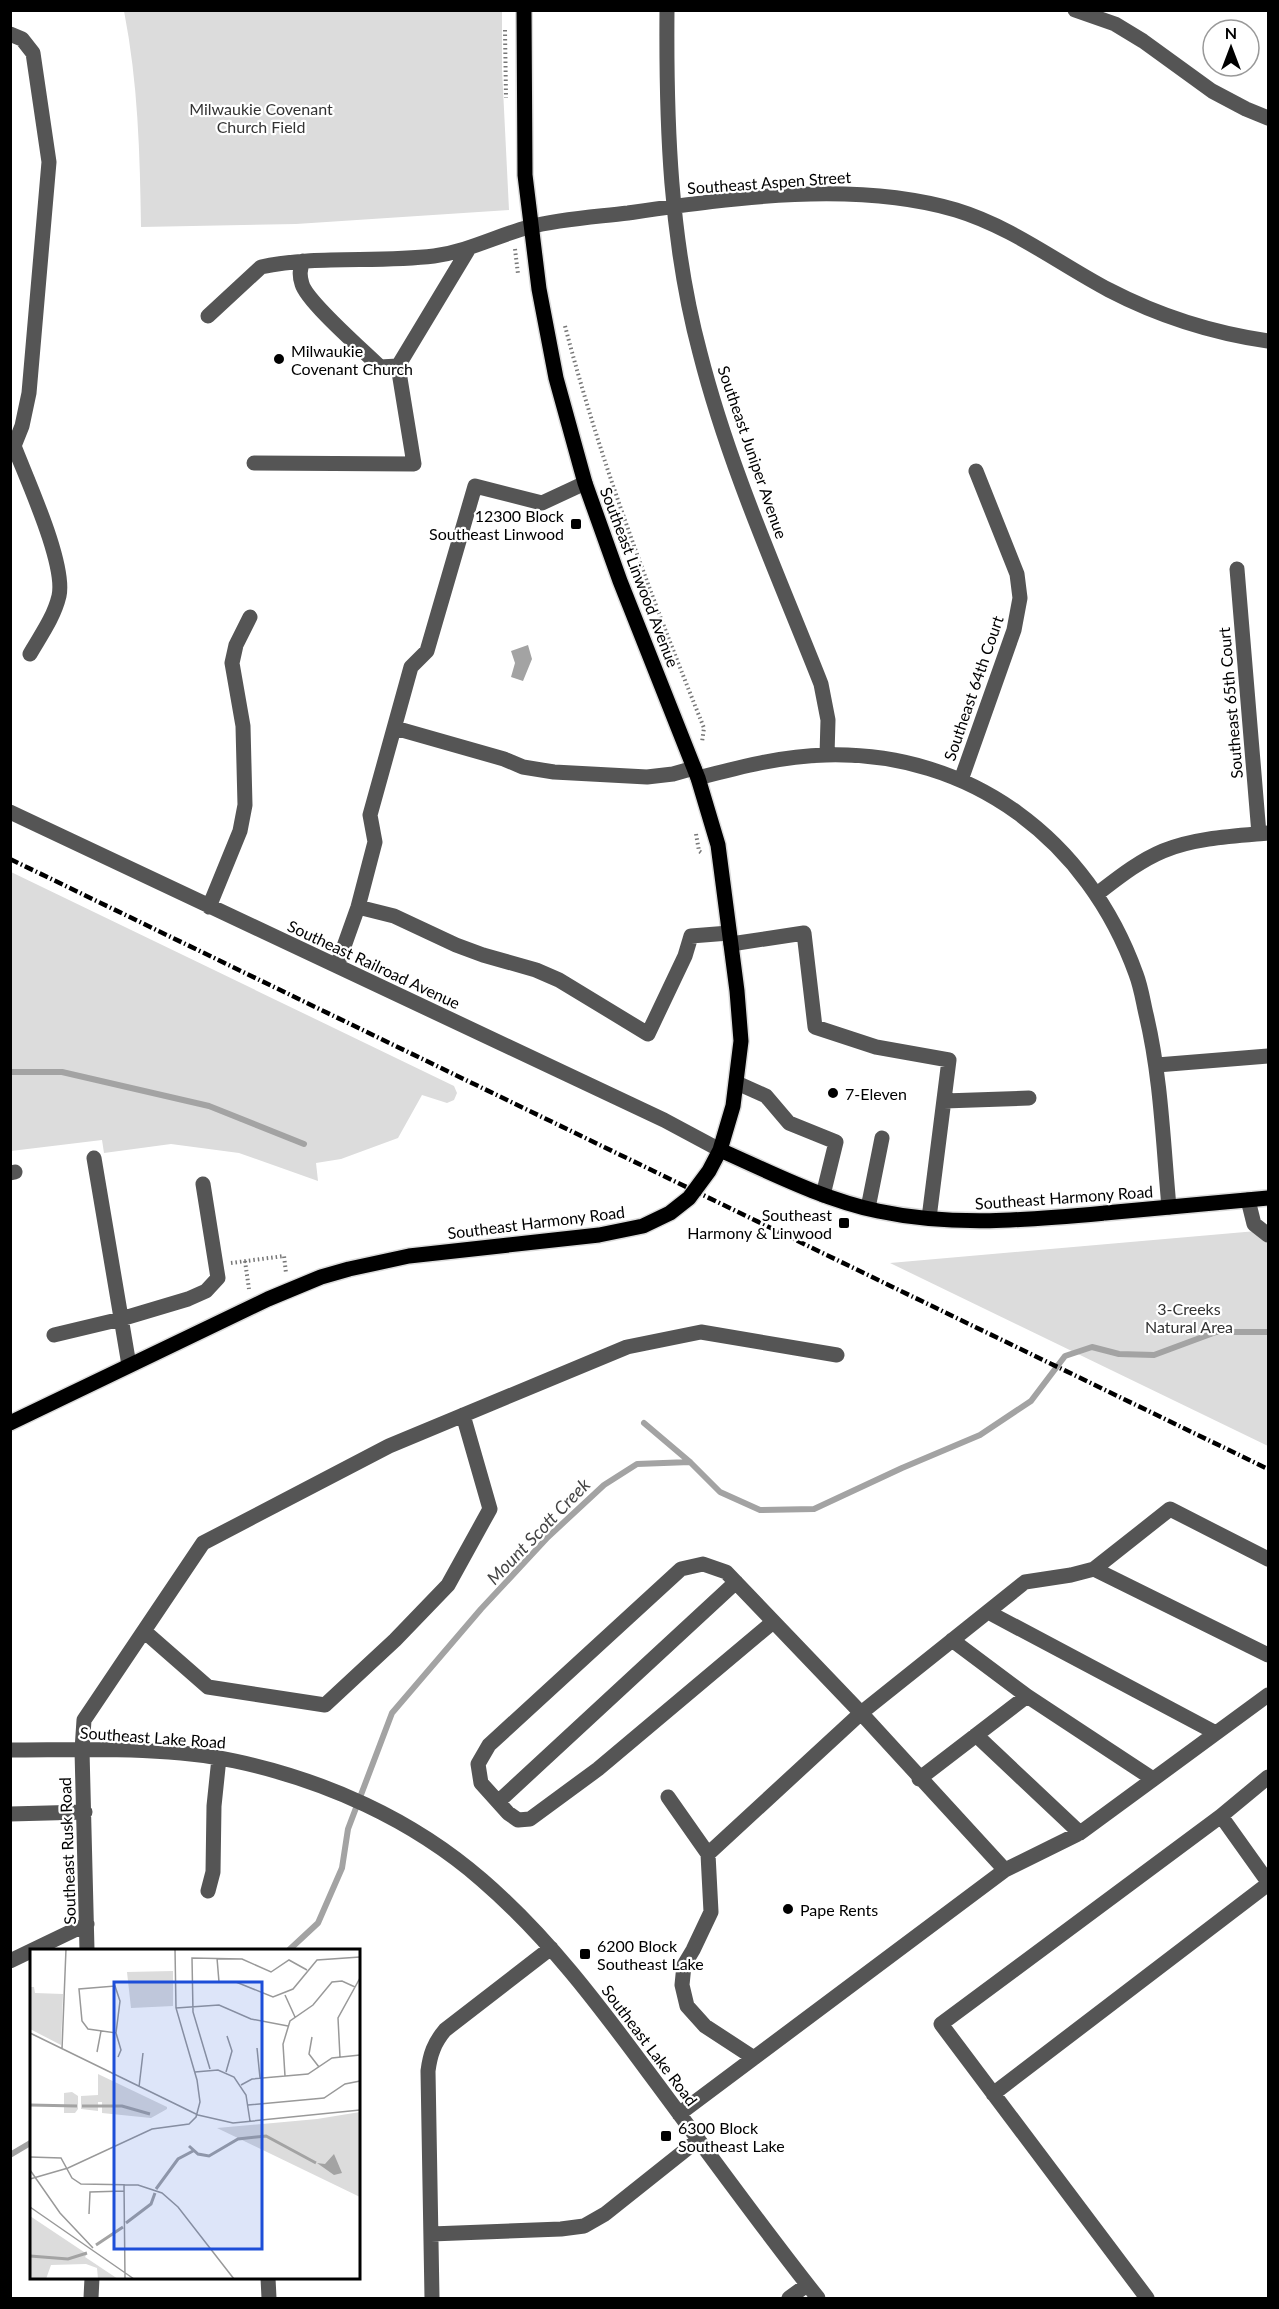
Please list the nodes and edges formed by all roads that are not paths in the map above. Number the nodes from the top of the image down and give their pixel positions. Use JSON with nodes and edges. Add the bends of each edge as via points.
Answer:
{"nodes":[{"id":1,"x":524,"y":10,"type":"edge"},
{"id":2,"x":667,"y":10,"type":"edge"},
{"id":3,"x":1075,"y":10,"type":"edge"},
{"id":4,"x":10,"y":34,"type":"edge"},
{"id":5,"x":1269,"y":118,"type":"edge"},
{"id":6,"x":674,"y":207,"type":"junction"},
{"id":7,"x":531,"y":226,"type":"junction"},
{"id":8,"x":468,"y":250,"type":"junction"},
{"id":9,"x":303,"y":261,"type":"junction"},
{"id":10,"x":208,"y":316,"type":"dead end"},
{"id":11,"x":1269,"y":341,"type":"edge"},
{"id":12,"x":398,"y":366,"type":"junction"},
{"id":13,"x":12,"y":447,"type":"edge"},
{"id":14,"x":254,"y":463,"type":"dead end"},
{"id":15,"x":976,"y":471,"type":"dead end"},
{"id":16,"x":585,"y":483,"type":"junction"},
{"id":17,"x":1238,"y":569,"type":"dead end"},
{"id":18,"x":250,"y":617,"type":"dead end"},
{"id":19,"x":30,"y":654,"type":"dead end"},
{"id":20,"x":395,"y":728,"type":"junction"},
{"id":21,"x":828,"y":754,"type":"junction"},
{"id":22,"x":696,"y":773,"type":"junction"},
{"id":23,"x":961,"y":780,"type":"junction"},
{"id":24,"x":10,"y":813,"type":"edge"},
{"id":25,"x":1264,"y":834,"type":"edge"},
{"id":26,"x":1097,"y":894,"type":"junction"},
{"id":27,"x":209,"y":906,"type":"junction"},
{"id":28,"x":358,"y":907,"type":"junction"},
{"id":29,"x":730,"y":939,"type":"junction"},
{"id":30,"x":337,"y":966,"type":"junction"},
{"id":31,"x":1269,"y":1056,"type":"edge"},
{"id":32,"x":1157,"y":1065,"type":"junction"},
{"id":33,"x":737,"y":1083,"type":"junction"},
{"id":34,"x":1029,"y":1098,"type":"dead end"},
{"id":35,"x":944,"y":1101,"type":"junction"},
{"id":36,"x":882,"y":1138,"type":"dead end"},
{"id":37,"x":720,"y":1150,"type":"junction"},
{"id":38,"x":94,"y":1158,"type":"dead end"},
{"id":39,"x":204,"y":1184,"type":"dead end"},
{"id":40,"x":823,"y":1195,"type":"junction"},
{"id":41,"x":1269,"y":1198,"type":"edge"},
{"id":42,"x":1248,"y":1200,"type":"junction"},
{"id":43,"x":1169,"y":1207,"type":"junction"},
{"id":44,"x":868,"y":1208,"type":"junction"},
{"id":45,"x":929,"y":1218,"type":"junction"},
{"id":46,"x":1269,"y":1235,"type":"edge"},
{"id":47,"x":121,"y":1319,"type":"junction"},
{"id":48,"x":54,"y":1335,"type":"dead end"},
{"id":49,"x":837,"y":1355,"type":"dead end"},
{"id":50,"x":129,"y":1365,"type":"junction"},
{"id":51,"x":463,"y":1415,"type":"junction"},
{"id":52,"x":10,"y":1423,"type":"edge"},
{"id":53,"x":1269,"y":1559,"type":"edge"},
{"id":54,"x":1094,"y":1569,"type":"junction"},
{"id":55,"x":736,"y":1582,"type":"junction"},
{"id":56,"x":988,"y":1612,"type":"junction"},
{"id":57,"x":773,"y":1622,"type":"junction"},
{"id":58,"x":144,"y":1631,"type":"junction"},
{"id":59,"x":952,"y":1641,"type":"junction"},
{"id":60,"x":1269,"y":1655,"type":"edge"},
{"id":61,"x":1269,"y":1695,"type":"edge"},
{"id":62,"x":1027,"y":1696,"type":"junction"},
{"id":63,"x":861,"y":1713,"type":"junction"},
{"id":64,"x":1216,"y":1733,"type":"junction"},
{"id":65,"x":976,"y":1735,"type":"junction"},
{"id":66,"x":10,"y":1750,"type":"edge"},
{"id":67,"x":82,"y":1750,"type":"junction"},
{"id":68,"x":219,"y":1758,"type":"junction"},
{"id":69,"x":1269,"y":1777,"type":"edge"},
{"id":70,"x":919,"y":1779,"type":"junction"},
{"id":71,"x":1154,"y":1779,"type":"junction"},
{"id":72,"x":668,"y":1797,"type":"dead end"},
{"id":73,"x":498,"y":1802,"type":"junction"},
{"id":74,"x":85,"y":1812,"type":"junction"},
{"id":75,"x":10,"y":1814,"type":"edge"},
{"id":76,"x":1221,"y":1816,"type":"junction"},
{"id":77,"x":1080,"y":1833,"type":"junction"},
{"id":78,"x":708,"y":1854,"type":"junction"},
{"id":79,"x":1005,"y":1870,"type":"junction"},
{"id":80,"x":1269,"y":1883,"type":"edge"},
{"id":81,"x":208,"y":1891,"type":"dead end"},
{"id":82,"x":87,"y":1924,"type":"junction"},
{"id":83,"x":551,"y":1948,"type":"junction"},
{"id":84,"x":35,"y":1949,"type":"edge"},
{"id":85,"x":87,"y":1949,"type":"edge"},
{"id":86,"x":30,"y":1951,"type":"edge"},
{"id":87,"x":10,"y":1961,"type":"edge"},
{"id":88,"x":754,"y":2058,"type":"junction"},
{"id":89,"x":993,"y":2094,"type":"junction"},
{"id":90,"x":679,"y":2114,"type":"junction"},
{"id":91,"x":698,"y":2140,"type":"junction"},
{"id":92,"x":431,"y":2234,"type":"junction"},
{"id":93,"x":92,"y":2279,"type":"edge"},
{"id":94,"x":268,"y":2279,"type":"edge"},
{"id":95,"x":807,"y":2285,"type":"junction"},
{"id":96,"x":91,"y":2298,"type":"edge"},
{"id":97,"x":269,"y":2298,"type":"edge"},
{"id":98,"x":432,"y":2298,"type":"edge"},
{"id":99,"x":789,"y":2298,"type":"edge"},
{"id":100,"x":818,"y":2298,"type":"edge"},
{"id":101,"x":1146,"y":2298,"type":"edge"}],
"edges":[{"from":1,"to":7,"type":"main road","name":"Southeast Linwood Avenue","via":[[524,137]]},
{"from":2,"to":6,"type":"street","name":"Southeast Juniper Avenue","via":[[666,86]]},
{"from":3,"to":5,"type":"street","via":[[1116,24],[1212,91]]},
{"from":4,"to":13,"type":"street","via":[[22,39],[33,53],[49,162],[29,393],[22,426]]},
{"from":6,"to":7,"type":"street","name":"Southeast Aspen Street"},
{"from":6,"to":11,"type":"street","name":"Southeast Aspen Street","via":[[849,193],[901,198],[956,210],[1038,246],[1079,273],[1143,306],[1220,332]]},
{"from":6,"to":21,"type":"street","name":"Southeast Juniper Avenue","via":[[699,352],[739,478],[821,684],[828,720]]},
{"from":7,"to":8,"type":"street","name":"Southeast Aspen Street"},
{"from":7,"to":16,"type":"main road","name":"Southeast Linwood Avenue","via":[[550,349]]},
{"from":8,"to":9,"type":"street","name":"Southeast Aspen Street","via":[[433,256]]},
{"from":8,"to":12,"type":"street"},
{"from":9,"to":10,"type":"street","name":"Southeast Aspen Street","via":[[261,267]]},
{"from":9,"to":12,"type":"street","via":[[302,286],[311,300],[380,367]]},
{"from":12,"to":14,"type":"street","via":[[414,464]]},
{"from":13,"to":19,"type":"street","via":[[57,558],[59,594],[51,618]]},
{"from":15,"to":23,"type":"street","name":"Southeast 64th Court","via":[[1017,574],[1020,598],[1014,630]]},
{"from":16,"to":20,"type":"street","via":[[542,503],[475,486],[427,651],[411,667]]},
{"from":16,"to":22,"type":"main road","name":"Southeast Linwood Avenue"},
{"from":17,"to":25,"type":"street","name":"Southeast 65th Court"},
{"from":18,"to":27,"type":"street","via":[[232,663],[243,726],[245,805],[240,831]]},
{"from":20,"to":22,"type":"street","via":[[523,767],[554,772],[646,777]]},
{"from":20,"to":28,"type":"street","via":[[370,814],[375,842]]},
{"from":21,"to":22,"type":"street"},
{"from":21,"to":23,"type":"street","via":[[897,760]]},
{"from":22,"to":29,"type":"main road","name":"Southeast Linwood Avenue","via":[[718,845]]},
{"from":23,"to":26,"type":"street","via":[[1004,801],[1034,826],[1067,857]]},
{"from":24,"to":27,"type":"street","name":"Southeast Railroad Avenue"},
{"from":25,"to":26,"type":"street","via":[[1164,850]]},
{"from":26,"to":32,"type":"street","via":[[1137,976]]},
{"from":27,"to":30,"type":"street","name":"Southeast Railroad Avenue"},
{"from":28,"to":29,"type":"street","via":[[394,916],[456,945],[559,980],[648,1034],[691,936]]},
{"from":28,"to":30,"type":"street"},
{"from":29,"to":33,"type":"main road","name":"Southeast Linwood Avenue","via":[[740,1024]]},
{"from":29,"to":35,"type":"street","via":[[804,933],[815,1027],[876,1047],[949,1060]]},
{"from":30,"to":37,"type":"street","name":"Southeast Railroad Avenue"},
{"from":31,"to":32,"type":"street"},
{"from":32,"to":43,"type":"street"},
{"from":33,"to":37,"type":"main road","name":"Southeast Linwood Avenue","via":[[731,1120]]},
{"from":33,"to":40,"type":"street","via":[[766,1096],[789,1123],[836,1142]]},
{"from":34,"to":35,"type":"street"},
{"from":35,"to":45,"type":"street"},
{"from":36,"to":44,"type":"street"},
{"from":37,"to":40,"type":"main road","name":"Southeast Harmony Road"},
{"from":37,"to":50,"type":"main road","name":"Southeast Harmony Road","via":[[689,1198],[643,1226],[599,1235],[409,1256],[349,1269],[268,1299]]},
{"from":38,"to":47,"type":"street"},
{"from":39,"to":47,"type":"street","via":[[218,1278],[206,1291],[188,1299]]},
{"from":40,"to":44,"type":"main road","name":"Southeast Harmony Road"},
{"from":41,"to":42,"type":"main road","name":"Southeast Harmony Road"},
{"from":42,"to":43,"type":"main road","name":"Southeast Harmony Road"},
{"from":42,"to":46,"type":"street","via":[[1254,1224]]},
{"from":43,"to":45,"type":"main road","name":"Southeast Harmony Road","via":[[1026,1220],[977,1222]]},
{"from":44,"to":45,"type":"main road","name":"Southeast Harmony Road"},
{"from":47,"to":48,"type":"street"},
{"from":47,"to":50,"type":"street"},
{"from":49,"to":51,"type":"street","name":"Southeast Rusk Road","via":[[701,1332],[627,1347]]},
{"from":50,"to":52,"type":"main road","name":"Southeast Harmony Road"},
{"from":51,"to":58,"type":"street","name":"Southeast Rusk Road","via":[[389,1446],[204,1543]]},
{"from":51,"to":58,"type":"street","via":[[490,1509],[448,1585],[395,1641],[325,1705],[208,1687]]},
{"from":53,"to":54,"type":"street","via":[[1170,1509]]},
{"from":54,"to":56,"type":"street","via":[[1025,1582]]},
{"from":54,"to":60,"type":"street"},
{"from":55,"to":57,"type":"street"},
{"from":55,"to":73,"type":"street"},
{"from":55,"to":73,"type":"street","via":[[726,1572],[703,1564],[681,1569],[489,1744],[478,1764],[481,1783]]},
{"from":56,"to":59,"type":"street"},
{"from":56,"to":64,"type":"street"},
{"from":57,"to":63,"type":"street"},
{"from":57,"to":73,"type":"street","via":[[598,1769],[530,1819],[518,1820]]},
{"from":58,"to":67,"type":"street","name":"Southeast Rusk Road","via":[[84,1720]]},
{"from":59,"to":62,"type":"street"},
{"from":59,"to":63,"type":"street"},
{"from":61,"to":64,"type":"street"},
{"from":62,"to":65,"type":"street"},
{"from":62,"to":71,"type":"street"},
{"from":63,"to":70,"type":"street"},
{"from":63,"to":78,"type":"street"},
{"from":64,"to":71,"type":"street"},
{"from":65,"to":70,"type":"street"},
{"from":65,"to":77,"type":"street"},
{"from":66,"to":67,"type":"street","name":"Southeast Lake Road"},
{"from":67,"to":68,"type":"street","name":"Southeast Lake Road"},
{"from":67,"to":74,"type":"street","name":"Southeast Rusk Road"},
{"from":68,"to":81,"type":"street","via":[[213,1872]]},
{"from":68,"to":83,"type":"street","name":"Southeast Lake Road","via":[[328,1788],[414,1831],[480,1878]]},
{"from":69,"to":76,"type":"street"},
{"from":70,"to":79,"type":"street"},
{"from":71,"to":77,"type":"street"},
{"from":72,"to":78,"type":"street"},
{"from":74,"to":75,"type":"street"},
{"from":74,"to":82,"type":"street","name":"Southeast Rusk Road"},
{"from":76,"to":80,"type":"street"},
{"from":76,"to":89,"type":"street","via":[[941,2024]]},
{"from":77,"to":79,"type":"street"},
{"from":78,"to":88,"type":"street","via":[[711,1912],[684,1965],[684,1996],[687,2006],[705,2026]]},
{"from":79,"to":88,"type":"street"},
{"from":80,"to":89,"type":"street"},
{"from":82,"to":84,"type":"street"},
{"from":82,"to":85,"type":"street","name":"Southeast Rusk Road"},
{"from":83,"to":90,"type":"street","name":"Southeast Lake Road"},
{"from":83,"to":92,"type":"street","via":[[437,2040],[428,2071]]},
{"from":86,"to":87,"type":"street"},
{"from":88,"to":90,"type":"street"},
{"from":89,"to":101,"type":"street"},
{"from":90,"to":91,"type":"street","name":"Southeast Lake Road"},
{"from":91,"to":92,"type":"street","via":[[584,2226]]},
{"from":91,"to":95,"type":"street","name":"Southeast Lake Road"},
{"from":92,"to":98,"type":"street"},
{"from":93,"to":96,"type":"street"},
{"from":94,"to":97,"type":"street"},
{"from":95,"to":99,"type":"street"},
{"from":95,"to":100,"type":"street","name":"Southeast Lake Road"}]}
